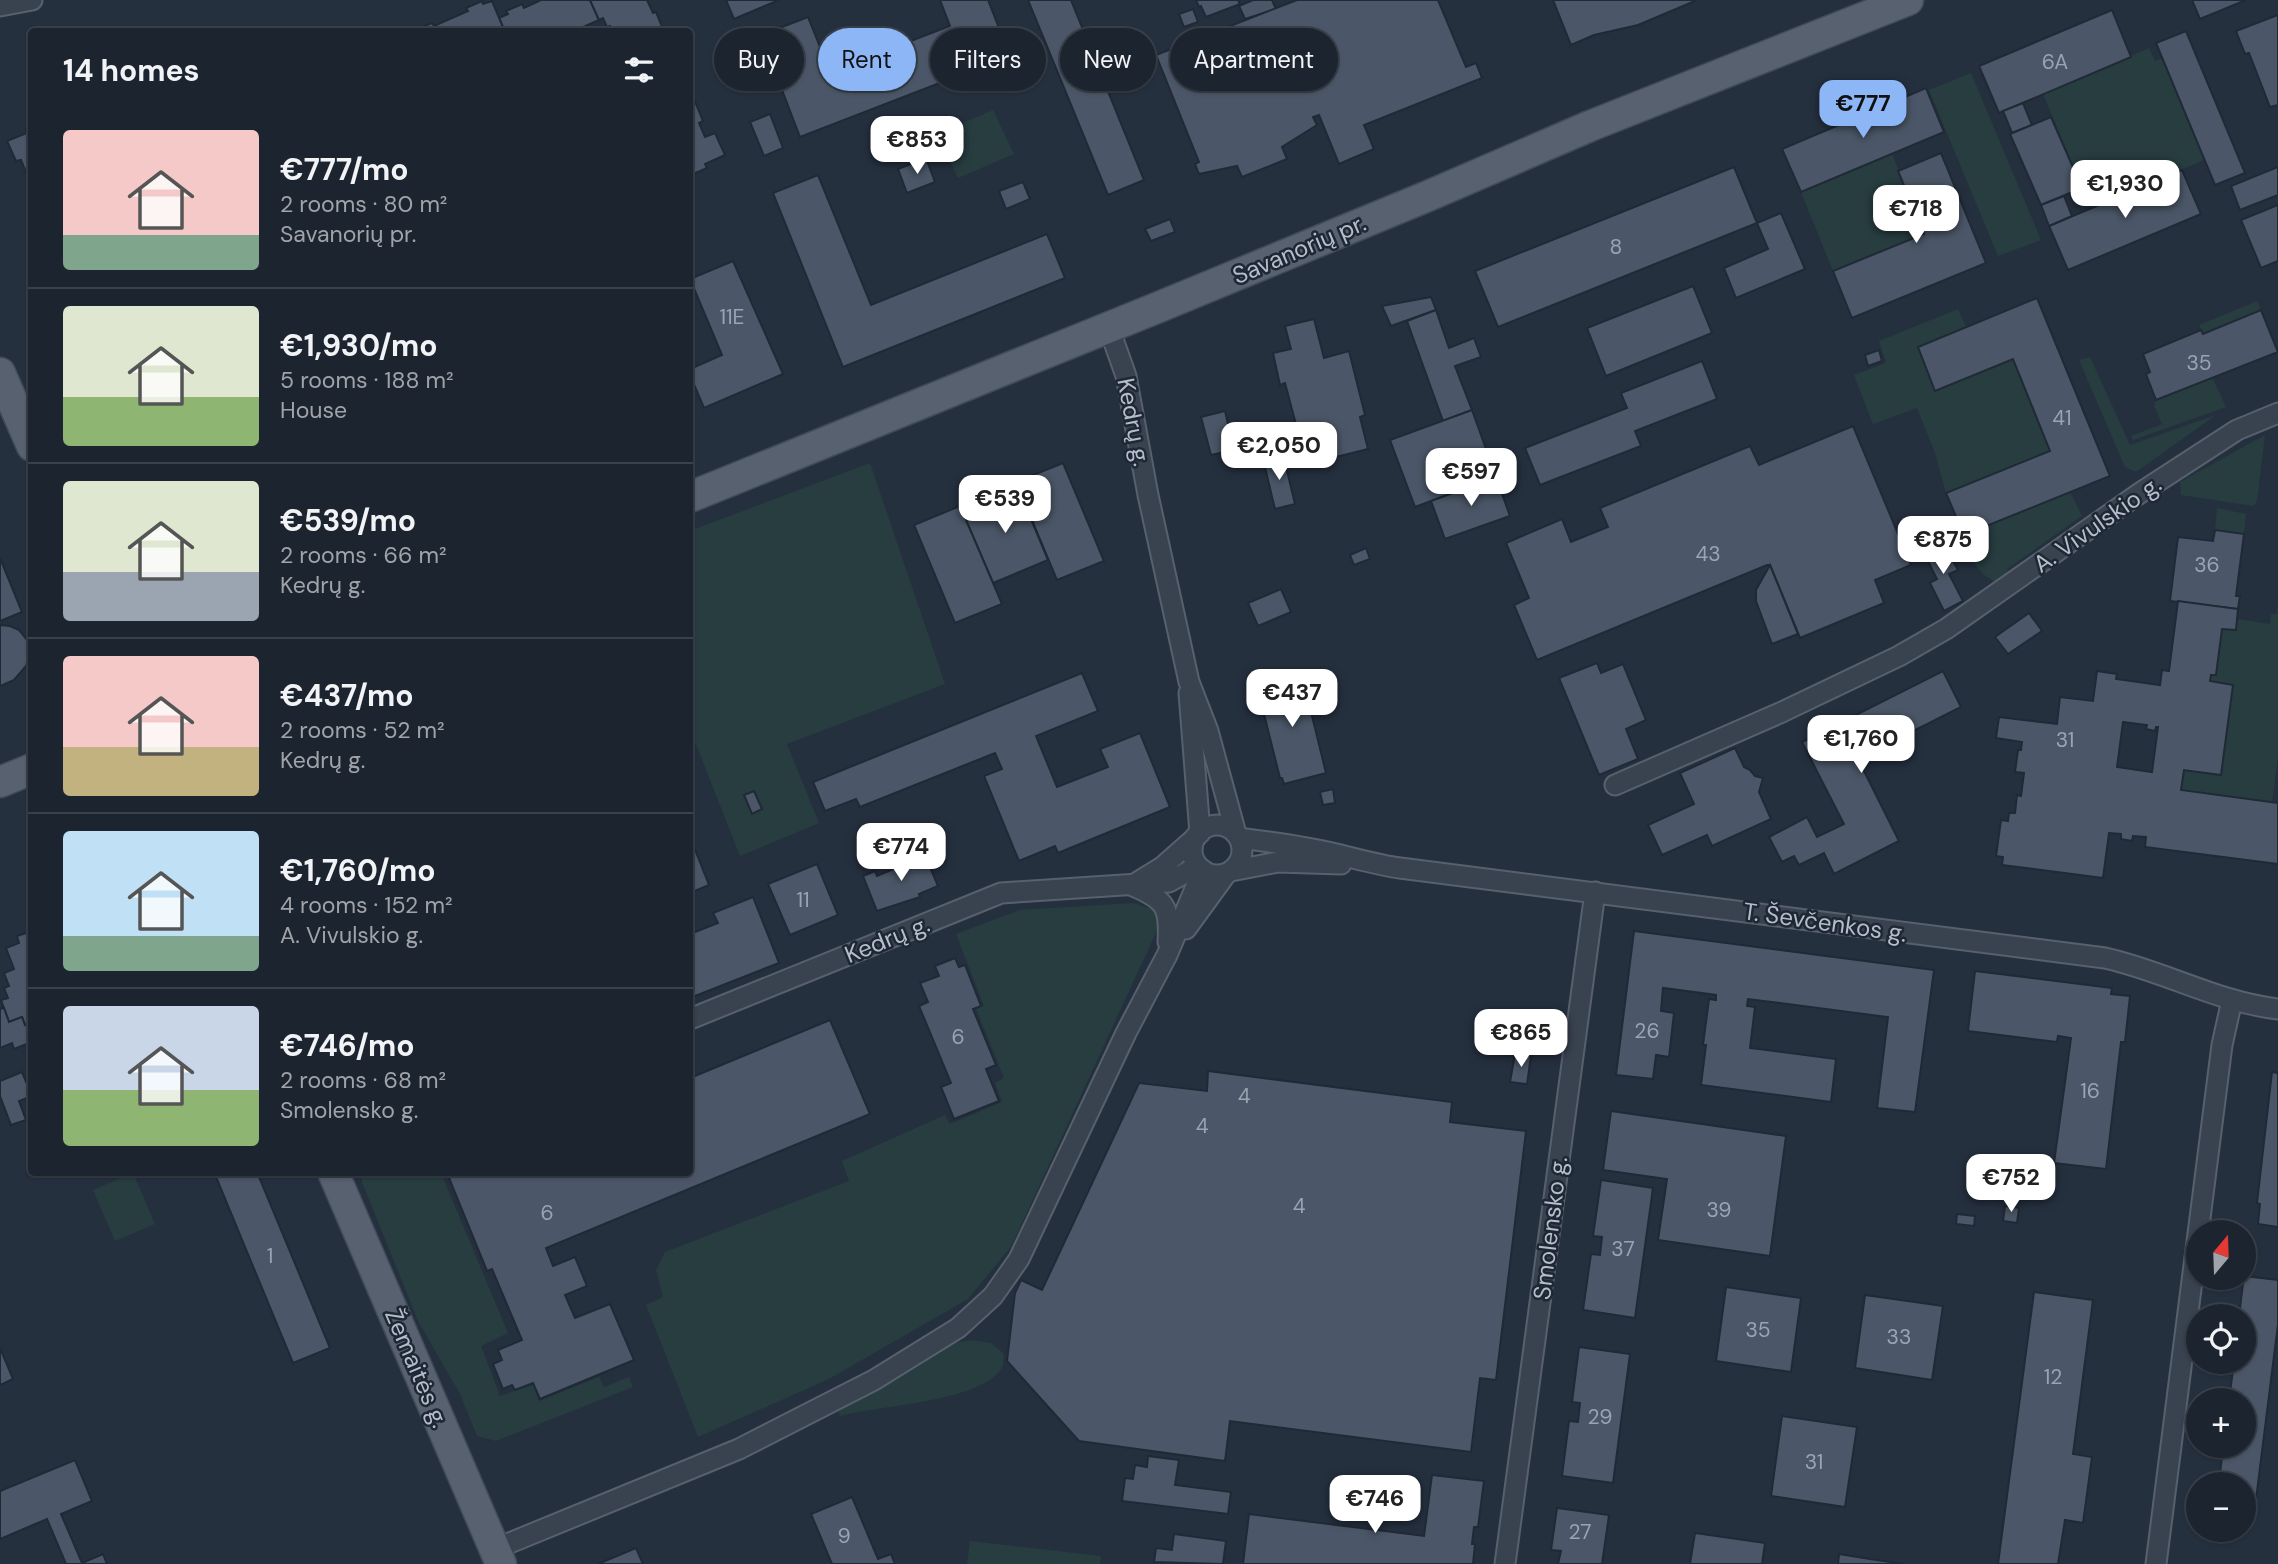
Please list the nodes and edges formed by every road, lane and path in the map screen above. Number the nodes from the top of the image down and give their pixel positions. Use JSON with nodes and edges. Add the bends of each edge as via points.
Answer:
{"nodes":[{"id":1,"x":32,"y":0,"type":"edge"},
{"id":2,"x":1908,"y":0,"type":"edge"},
{"id":3,"x":0,"y":6,"type":"edge"},
{"id":4,"x":1109,"y":328,"type":"junction"},
{"id":5,"x":0,"y":373,"type":"edge"},
{"id":6,"x":2278,"y":413,"type":"edge"},
{"id":7,"x":28,"y":437,"type":"edge"},
{"id":8,"x":693,"y":496,"type":"edge"},
{"id":9,"x":1189,"y":682,"type":"junction"},
{"id":10,"x":28,"y":771,"type":"edge"},
{"id":11,"x":0,"y":782,"type":"edge"},
{"id":12,"x":1615,"y":785,"type":"dead end"},
{"id":13,"x":1198,"y":835,"type":"junction"},
{"id":14,"x":1237,"y":836,"type":"junction"},
{"id":15,"x":1365,"y":863,"type":"junction"},
{"id":16,"x":1200,"y":868,"type":"junction"},
{"id":17,"x":1229,"y":872,"type":"junction"},
{"id":18,"x":1132,"y":886,"type":"junction"},
{"id":19,"x":1595,"y":892,"type":"junction"},
{"id":20,"x":1167,"y":955,"type":"junction"},
{"id":21,"x":2232,"y":1000,"type":"junction"},
{"id":22,"x":2278,"y":1009,"type":"edge"},
{"id":23,"x":693,"y":1018,"type":"edge"},
{"id":24,"x":335,"y":1176,"type":"edge"},
{"id":25,"x":498,"y":1556,"type":"edge"},
{"id":26,"x":1505,"y":1564,"type":"edge"},
{"id":27,"x":2156,"y":1564,"type":"edge"}],
"edges":[{"from":1,"to":3,"type":"street"},
{"from":2,"to":4,"type":"main road","name":"Savanorių pr.","via":[[1590,125]]},
{"from":4,"to":8,"type":"main road","name":"Savanorių pr."},
{"from":4,"to":9,"type":"street","name":"Kedrų g.","via":[[1126,376]]},
{"from":5,"to":7,"type":"main road"},
{"from":6,"to":12,"type":"street","name":"A. Vivulskio g.","via":[[2237,430],[1899,656]]},
{"from":9,"to":13,"type":"street","name":"Kedrų g."},
{"from":9,"to":14,"type":"street","name":"Kedrų g.","via":[[1208,731]]},
{"from":10,"to":11,"type":"main road"},
{"from":13,"to":14,"type":"street","via":[[1215,826]]},
{"from":13,"to":16,"type":"street","via":[[1193,853]]},
{"from":13,"to":18,"type":"street"},
{"from":14,"to":15,"type":"street","name":"T. Ševčenkos g."},
{"from":14,"to":17,"type":"street","via":[[1242,853]]},
{"from":15,"to":17,"type":"street","name":"T. Ševčenkos g.","via":[[1278,862]]},
{"from":15,"to":19,"type":"street","name":"T. Ševčenkos g."},
{"from":16,"to":17,"type":"street","via":[[1215,875]]},
{"from":16,"to":18,"type":"street","name":"Kedrų g.","via":[[1169,882]]},
{"from":16,"to":20,"type":"street"},
{"from":17,"to":20,"type":"street"},
{"from":18,"to":20,"type":"street","via":[[1156,896],[1166,909]]},
{"from":18,"to":23,"type":"street","name":"Kedrų g.","via":[[1000,892]]},
{"from":19,"to":21,"type":"street","name":"T. Ševčenkos g.","via":[[2105,958]]},
{"from":19,"to":26,"type":"street","name":"Smolensko g."},
{"from":20,"to":25,"type":"street","via":[[1019,1259],[993,1296],[958,1328],[874,1380],[740,1449]]},
{"from":21,"to":22,"type":"street","name":"T. Ševčenkos g."},
{"from":21,"to":27,"type":"street","via":[[2213,1110]]},
{"from":24,"to":25,"type":"main road","name":"Žemaitės g."}]}
